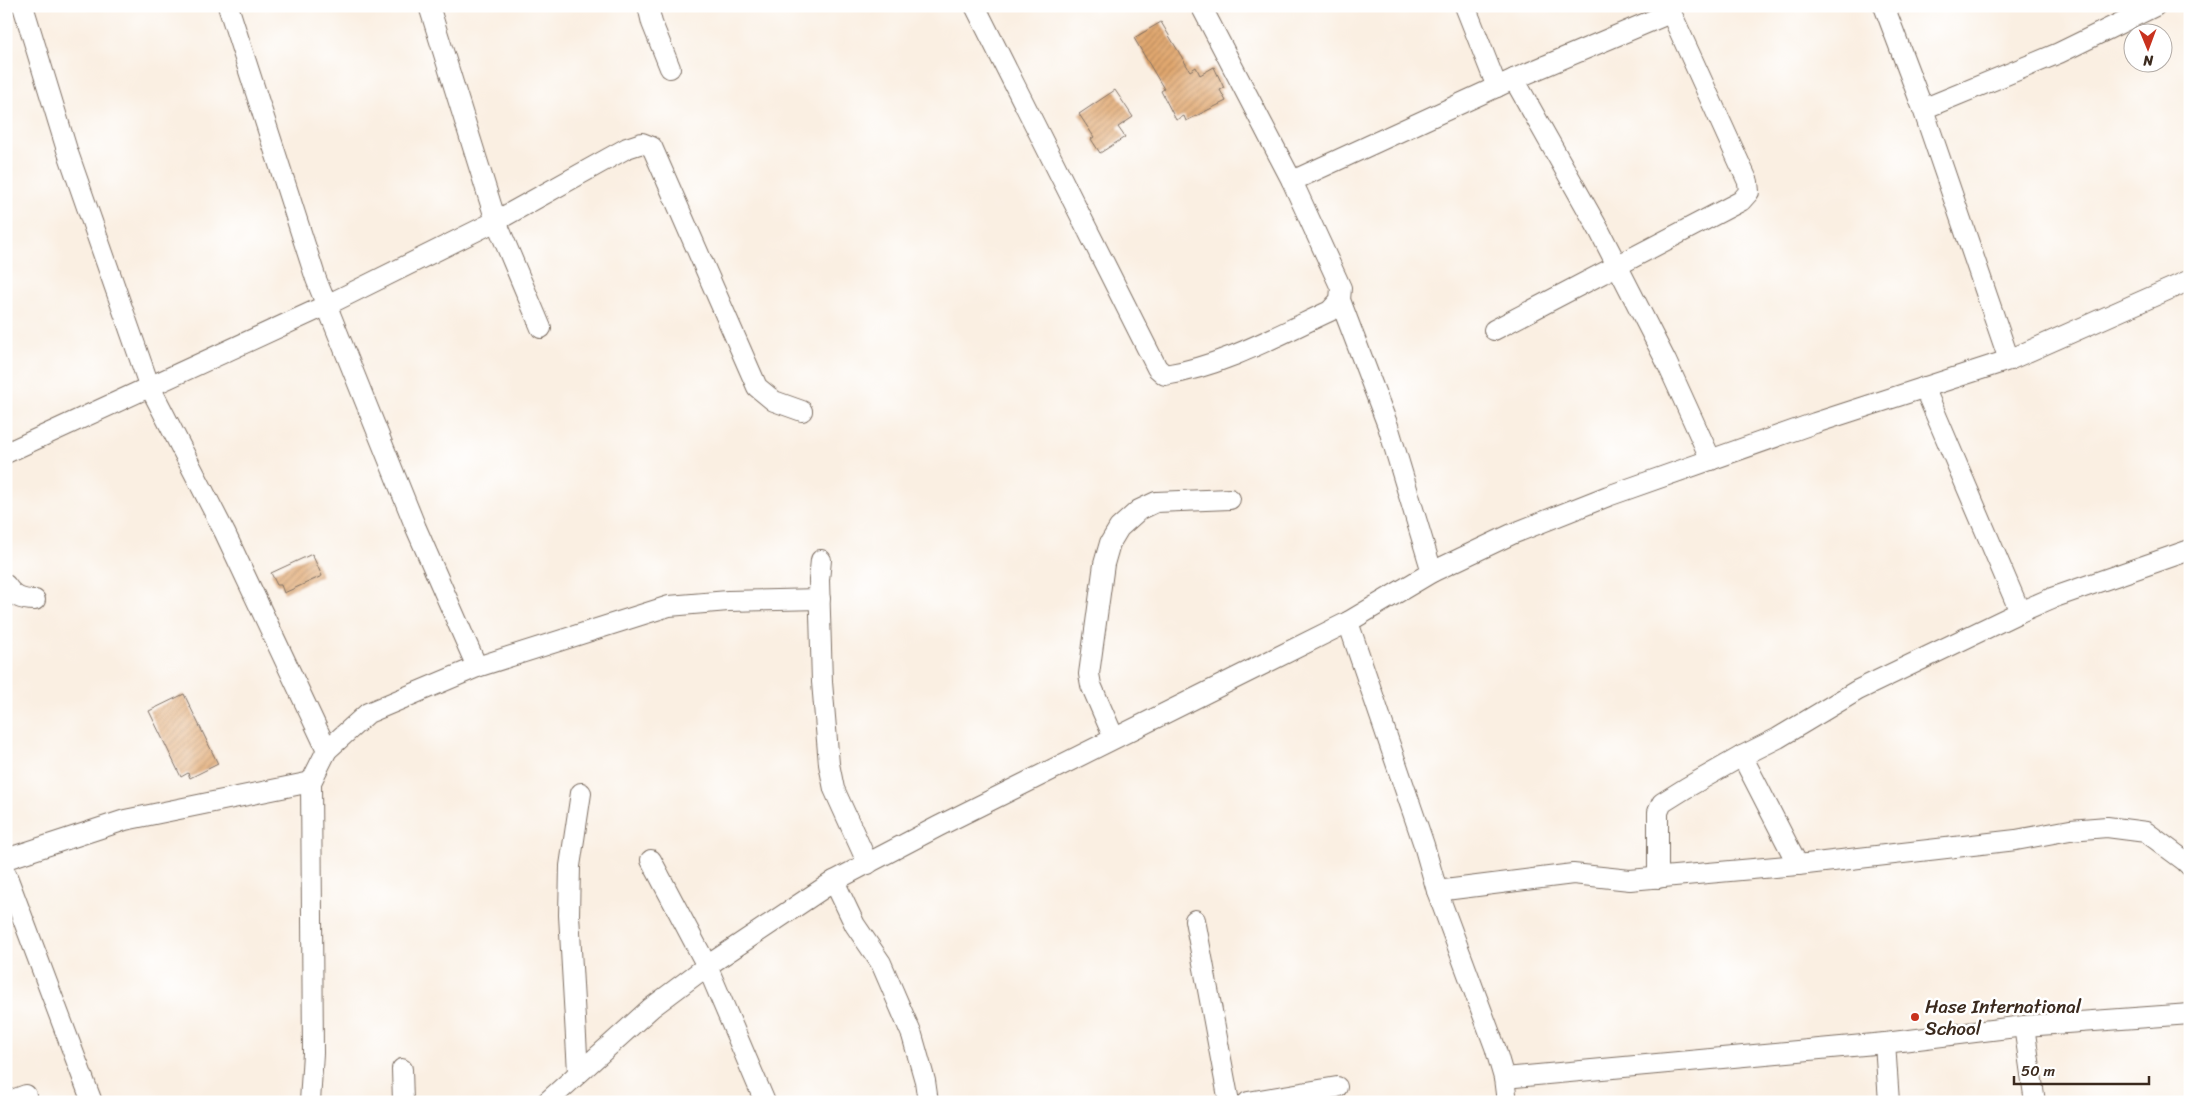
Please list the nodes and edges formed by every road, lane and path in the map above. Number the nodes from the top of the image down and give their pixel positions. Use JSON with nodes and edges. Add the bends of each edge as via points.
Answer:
{"nodes":[{"id":1,"x":22,"y":6,"type":"edge"},
{"id":2,"x":228,"y":6,"type":"edge"},
{"id":3,"x":429,"y":6,"type":"edge"},
{"id":4,"x":648,"y":6,"type":"edge"},
{"id":5,"x":974,"y":6,"type":"edge"},
{"id":6,"x":1201,"y":6,"type":"edge"},
{"id":7,"x":1465,"y":6,"type":"edge"},
{"id":8,"x":1884,"y":6,"type":"edge"},
{"id":9,"x":2155,"y":6,"type":"edge"},
{"id":10,"x":1669,"y":10,"type":"edge"},
{"id":11,"x":670,"y":68,"type":"dead end"},
{"id":12,"x":1506,"y":83,"type":"junction"},
{"id":13,"x":1923,"y":109,"type":"junction"},
{"id":14,"x":1292,"y":181,"type":"junction"},
{"id":15,"x":496,"y":221,"type":"junction"},
{"id":16,"x":1617,"y":264,"type":"junction"},
{"id":17,"x":2190,"y":280,"type":"edge"},
{"id":18,"x":1340,"y":300,"type":"junction"},
{"id":19,"x":327,"y":305,"type":"junction"},
{"id":20,"x":541,"y":328,"type":"dead end"},
{"id":21,"x":1494,"y":330,"type":"dead end"},
{"id":22,"x":2009,"y":360,"type":"junction"},
{"id":23,"x":149,"y":386,"type":"junction"},
{"id":24,"x":1924,"y":387,"type":"junction"},
{"id":25,"x":802,"y":411,"type":"dead end"},
{"id":26,"x":6,"y":452,"type":"edge"},
{"id":27,"x":1711,"y":460,"type":"junction"},
{"id":28,"x":1230,"y":499,"type":"dead end"},
{"id":29,"x":2190,"y":550,"type":"edge"},
{"id":30,"x":821,"y":560,"type":"dead end"},
{"id":31,"x":1432,"y":572,"type":"junction"},
{"id":32,"x":6,"y":585,"type":"edge"},
{"id":33,"x":820,"y":599,"type":"junction"},
{"id":34,"x":35,"y":600,"type":"dead end"},
{"id":35,"x":2020,"y":612,"type":"junction"},
{"id":36,"x":1348,"y":622,"type":"junction"},
{"id":37,"x":477,"y":667,"type":"junction"},
{"id":38,"x":1114,"y":738,"type":"junction"},
{"id":39,"x":327,"y":750,"type":"junction"},
{"id":40,"x":1742,"y":756,"type":"junction"},
{"id":41,"x":311,"y":782,"type":"junction"},
{"id":42,"x":581,"y":793,"type":"dead end"},
{"id":43,"x":6,"y":859,"type":"edge"},
{"id":44,"x":651,"y":860,"type":"dead end"},
{"id":45,"x":868,"y":864,"type":"junction"},
{"id":46,"x":1798,"y":865,"type":"junction"},
{"id":47,"x":2190,"y":866,"type":"edge"},
{"id":48,"x":6,"y":874,"type":"edge"},
{"id":49,"x":1658,"y":878,"type":"junction"},
{"id":50,"x":834,"y":881,"type":"junction"},
{"id":51,"x":1437,"y":892,"type":"junction"},
{"id":52,"x":1195,"y":920,"type":"dead end"},
{"id":53,"x":707,"y":966,"type":"junction"},
{"id":54,"x":2190,"y":1014,"type":"edge"},
{"id":55,"x":2024,"y":1026,"type":"junction"},
{"id":56,"x":1884,"y":1043,"type":"junction"},
{"id":57,"x":402,"y":1069,"type":"dead end"},
{"id":58,"x":578,"y":1072,"type":"junction"},
{"id":59,"x":1504,"y":1078,"type":"junction"},
{"id":60,"x":1337,"y":1087,"type":"dead end"},
{"id":61,"x":26,"y":1095,"type":"dead end"},
{"id":62,"x":6,"y":1102,"type":"edge"},
{"id":63,"x":92,"y":1102,"type":"edge"},
{"id":64,"x":310,"y":1102,"type":"edge"},
{"id":65,"x":403,"y":1102,"type":"edge"},
{"id":66,"x":547,"y":1102,"type":"edge"},
{"id":67,"x":765,"y":1102,"type":"edge"},
{"id":68,"x":928,"y":1102,"type":"edge"},
{"id":69,"x":1229,"y":1102,"type":"edge"},
{"id":70,"x":1248,"y":1102,"type":"edge"},
{"id":71,"x":1507,"y":1102,"type":"edge"},
{"id":72,"x":1889,"y":1102,"type":"edge"},
{"id":73,"x":2035,"y":1102,"type":"edge"}],
"edges":[{"from":1,"to":23,"type":"street","via":[[67,150]]},
{"from":2,"to":19,"type":"street"},
{"from":3,"to":15,"type":"street"},
{"from":4,"to":11,"type":"street"},
{"from":5,"to":18,"type":"street","via":[[1157,368],[1165,375],[1240,353],[1330,311]]},
{"from":6,"to":14,"type":"street"},
{"from":7,"to":12,"type":"street"},
{"from":8,"to":13,"type":"street"},
{"from":9,"to":13,"type":"street","via":[[2059,53]]},
{"from":10,"to":12,"type":"street"},
{"from":10,"to":16,"type":"street","via":[[1748,182],[1749,192],[1741,201]]},
{"from":12,"to":14,"type":"street"},
{"from":12,"to":16,"type":"street"},
{"from":13,"to":22,"type":"street"},
{"from":14,"to":18,"type":"street","via":[[1341,288]]},
{"from":15,"to":19,"type":"street"},
{"from":15,"to":20,"type":"street"},
{"from":15,"to":25,"type":"street","via":[[627,148],[642,143],[652,147],[757,387],[774,401]]},
{"from":16,"to":21,"type":"street"},
{"from":16,"to":27,"type":"street"},
{"from":17,"to":22,"type":"street"},
{"from":18,"to":31,"type":"street","via":[[1388,426]]},
{"from":19,"to":23,"type":"street"},
{"from":19,"to":37,"type":"street","via":[[416,528]]},
{"from":22,"to":24,"type":"street"},
{"from":23,"to":26,"type":"street"},
{"from":23,"to":39,"type":"street","via":[[225,533]]},
{"from":24,"to":27,"type":"street"},
{"from":24,"to":35,"type":"street"},
{"from":27,"to":31,"type":"street","via":[[1512,534]]},
{"from":28,"to":38,"type":"street","via":[[1156,502],[1139,510],[1110,543],[1104,564],[1090,674],[1091,685]]},
{"from":29,"to":35,"type":"street"},
{"from":30,"to":33,"type":"street"},
{"from":31,"to":36,"type":"street"},
{"from":32,"to":34,"type":"street","via":[[16,597]]},
{"from":33,"to":37,"type":"street","via":[[669,606]]},
{"from":33,"to":45,"type":"street","via":[[822,682],[834,789]]},
{"from":35,"to":40,"type":"street","via":[[1858,690]]},
{"from":36,"to":38,"type":"street"},
{"from":36,"to":51,"type":"street"},
{"from":37,"to":39,"type":"street","via":[[368,713]]},
{"from":38,"to":45,"type":"street"},
{"from":39,"to":41,"type":"street"},
{"from":40,"to":46,"type":"street"},
{"from":40,"to":49,"type":"street","via":[[1662,802],[1658,812]]},
{"from":41,"to":43,"type":"street","via":[[125,820]]},
{"from":41,"to":64,"type":"street","via":[[314,1034]]},
{"from":42,"to":58,"type":"street","via":[[570,866],[569,915]]},
{"from":44,"to":53,"type":"street"},
{"from":45,"to":50,"type":"street"},
{"from":46,"to":47,"type":"street","via":[[2107,827],[2146,832]]},
{"from":46,"to":49,"type":"street"},
{"from":48,"to":63,"type":"street"},
{"from":49,"to":51,"type":"street","via":[[1612,880],[1573,874]]},
{"from":50,"to":53,"type":"street"},
{"from":50,"to":68,"type":"street","via":[[855,926],[882,963],[912,1034]]},
{"from":51,"to":59,"type":"street"},
{"from":52,"to":69,"type":"street"},
{"from":53,"to":58,"type":"street","via":[[651,1008]]},
{"from":53,"to":67,"type":"street"},
{"from":54,"to":55,"type":"street"},
{"from":55,"to":56,"type":"street"},
{"from":55,"to":73,"type":"street"},
{"from":56,"to":59,"type":"street"},
{"from":56,"to":72,"type":"street"},
{"from":57,"to":65,"type":"street"},
{"from":58,"to":66,"type":"street"},
{"from":59,"to":71,"type":"street"},
{"from":60,"to":70,"type":"street"},
{"from":61,"to":62,"type":"street"}]}
